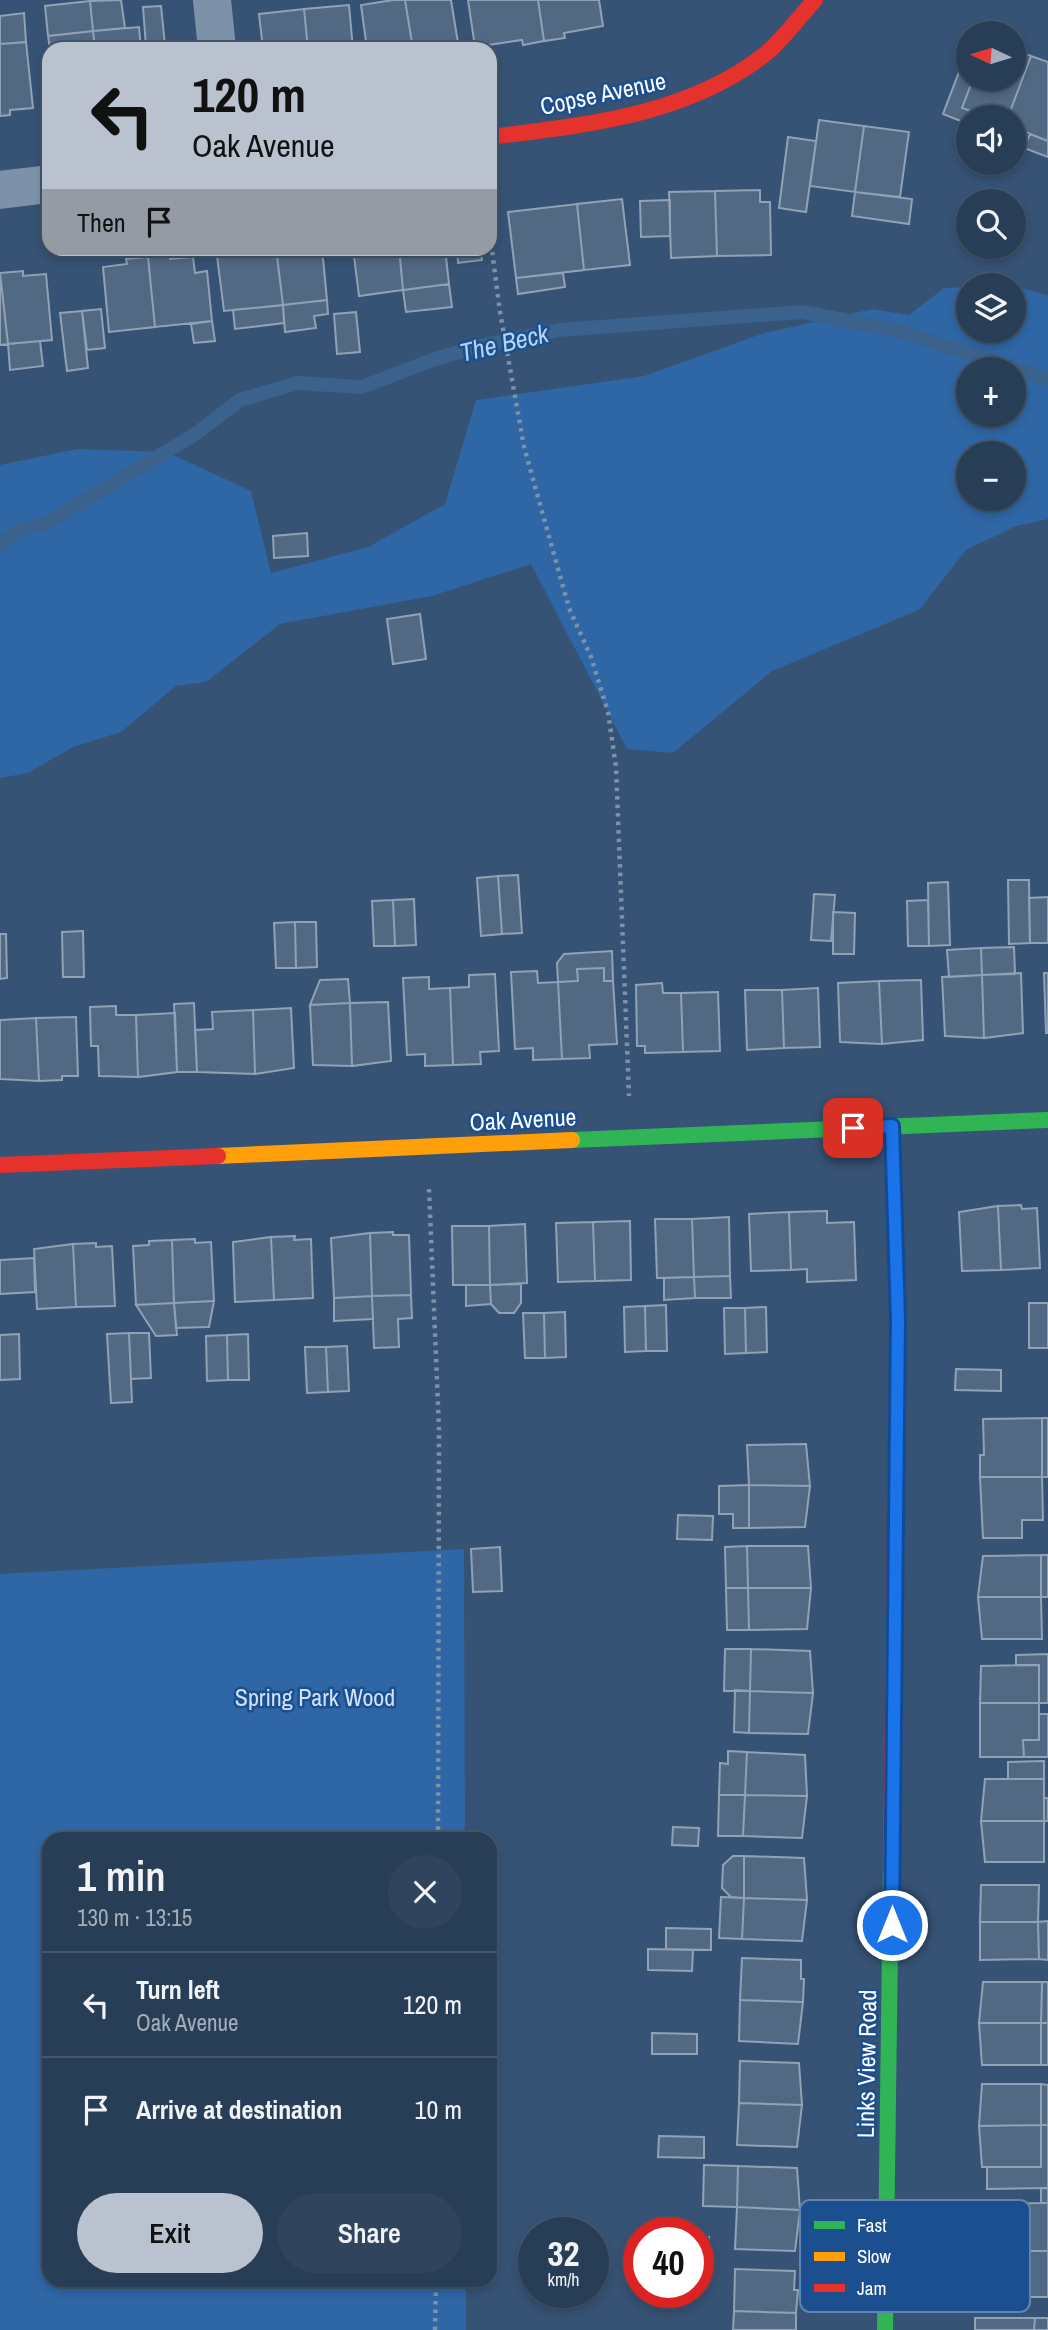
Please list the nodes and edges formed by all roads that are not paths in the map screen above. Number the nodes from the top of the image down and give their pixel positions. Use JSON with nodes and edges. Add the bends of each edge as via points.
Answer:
{"nodes":[{"id":1,"x":212,"y":0,"type":"edge"},
{"id":2,"x":815,"y":0,"type":"edge"},
{"id":3,"x":216,"y":42,"type":"edge"},
{"id":4,"x":497,"y":136,"type":"edge"},
{"id":5,"x":42,"y":185,"type":"edge"},
{"id":6,"x":0,"y":190,"type":"edge"},
{"id":7,"x":1048,"y":1120,"type":"edge"},
{"id":8,"x":892,"y":1126,"type":"junction"},
{"id":9,"x":0,"y":1165,"type":"edge"},
{"id":10,"x":887,"y":2200,"type":"edge"},
{"id":11,"x":885,"y":2312,"type":"edge"},
{"id":12,"x":885,"y":2330,"type":"edge"}],
"edges":[{"from":1,"to":3,"type":"street"},
{"from":2,"to":4,"type":"street","name":"Copse Avenue","via":[[765,54],[728,80],[681,101],[625,116]]},
{"from":5,"to":6,"type":"street"},
{"from":7,"to":8,"type":"street","name":"Oak Avenue"},
{"from":8,"to":9,"type":"street","name":"Oak Avenue"},
{"from":8,"to":10,"type":"street","name":"Links View Road","via":[[898,1319]]},
{"from":11,"to":12,"type":"street","name":"Links View Road"}]}
